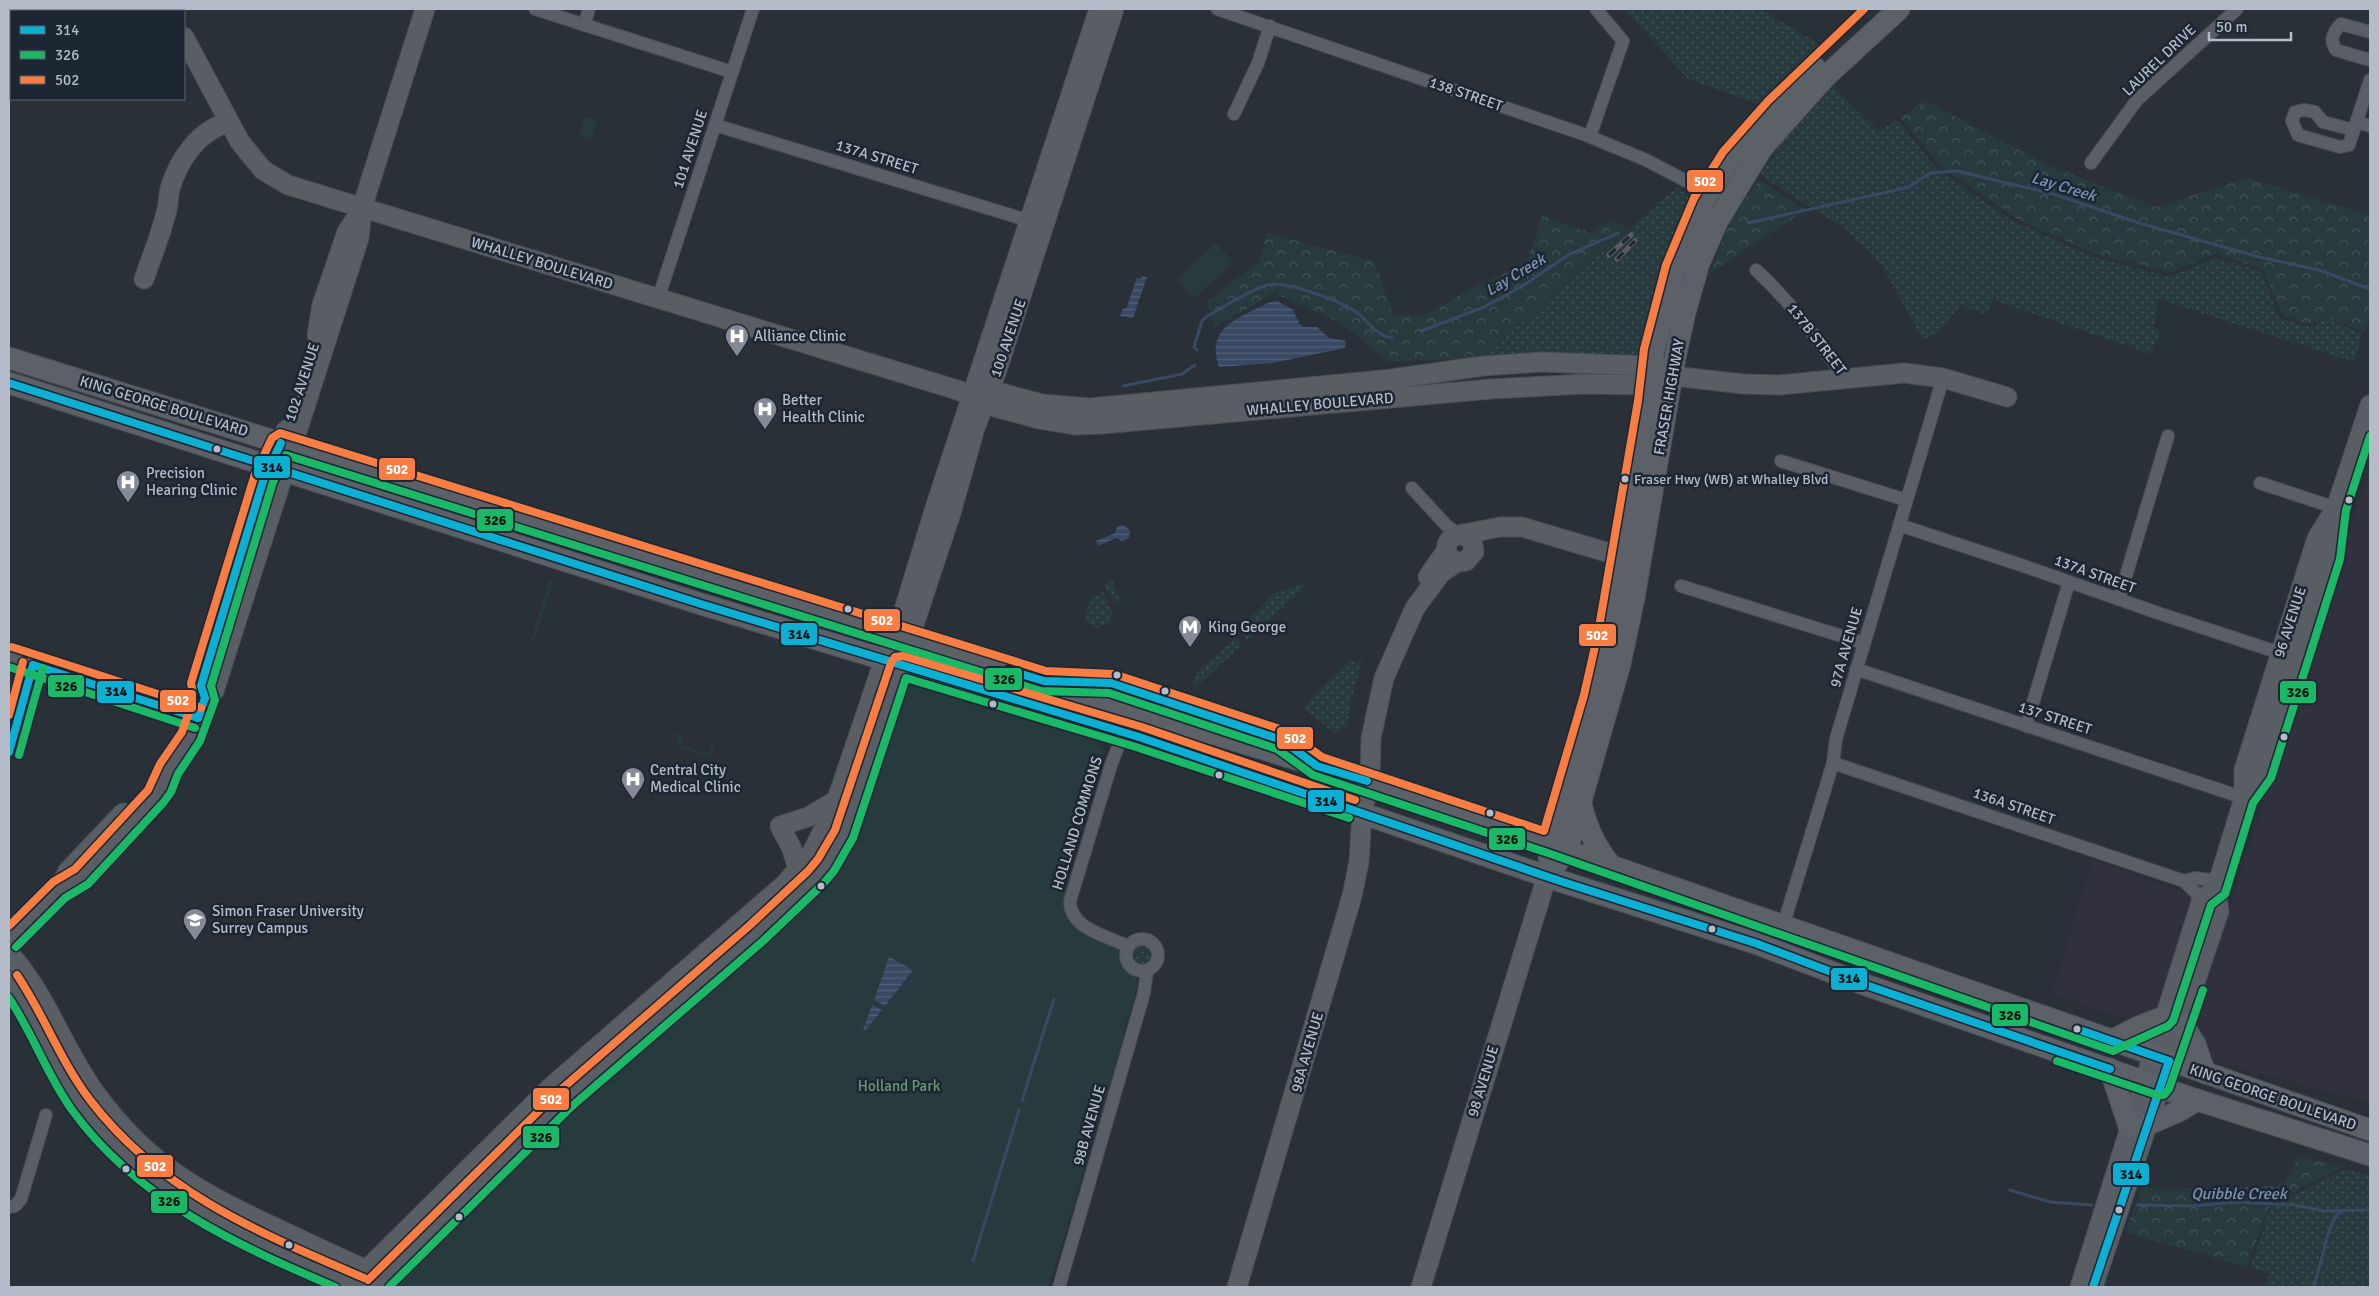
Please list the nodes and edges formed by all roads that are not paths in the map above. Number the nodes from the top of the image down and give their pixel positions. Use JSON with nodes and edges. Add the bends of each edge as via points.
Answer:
{"nodes":[{"id":1,"x":425,"y":9,"type":"edge"},
{"id":2,"x":535,"y":9,"type":"edge"},
{"id":3,"x":589,"y":9,"type":"edge"},
{"id":4,"x":753,"y":9,"type":"edge"},
{"id":5,"x":1099,"y":9,"type":"edge"},
{"id":6,"x":1114,"y":9,"type":"edge"},
{"id":7,"x":1217,"y":9,"type":"edge"},
{"id":8,"x":1596,"y":9,"type":"edge"},
{"id":9,"x":1878,"y":9,"type":"edge"},
{"id":10,"x":1899,"y":9,"type":"edge"},
{"id":11,"x":2237,"y":9,"type":"edge"},
{"id":12,"x":584,"y":25,"type":"junction"},
{"id":13,"x":1270,"y":26,"type":"junction"},
{"id":14,"x":2370,"y":32,"type":"edge"},
{"id":15,"x":185,"y":39,"type":"edge"},
{"id":16,"x":2370,"y":60,"type":"edge"},
{"id":17,"x":732,"y":72,"type":"junction"},
{"id":18,"x":2370,"y":80,"type":"edge"},
{"id":19,"x":1234,"y":114,"type":"dead end"},
{"id":20,"x":229,"y":122,"type":"junction"},
{"id":21,"x":715,"y":125,"type":"junction"},
{"id":22,"x":2356,"y":126,"type":"junction"},
{"id":23,"x":2370,"y":126,"type":"edge"},
{"id":24,"x":1590,"y":136,"type":"junction"},
{"id":25,"x":2091,"y":163,"type":"dead end"},
{"id":26,"x":1709,"y":193,"type":"junction"},
{"id":27,"x":362,"y":209,"type":"junction"},
{"id":28,"x":1030,"y":221,"type":"junction"},
{"id":29,"x":1756,"y":270,"type":"dead end"},
{"id":30,"x":144,"y":279,"type":"dead end"},
{"id":31,"x":658,"y":299,"type":"junction"},
{"id":32,"x":9,"y":358,"type":"edge"},
{"id":33,"x":1651,"y":375,"type":"junction"},
{"id":34,"x":1672,"y":376,"type":"junction"},
{"id":35,"x":1844,"y":378,"type":"junction"},
{"id":36,"x":1943,"y":378,"type":"junction"},
{"id":37,"x":9,"y":383,"type":"edge"},
{"id":38,"x":982,"y":396,"type":"junction"},
{"id":39,"x":2007,"y":396,"type":"dead end"},
{"id":40,"x":2369,"y":410,"type":"edge"},
{"id":41,"x":2168,"y":436,"type":"dead end"},
{"id":42,"x":286,"y":444,"type":"junction"},
{"id":43,"x":1782,"y":461,"type":"dead end"},
{"id":44,"x":276,"y":469,"type":"junction"},
{"id":45,"x":2260,"y":483,"type":"dead end"},
{"id":46,"x":1412,"y":488,"type":"dead end"},
{"id":47,"x":1906,"y":500,"type":"junction"},
{"id":48,"x":2336,"y":508,"type":"junction"},
{"id":49,"x":1899,"y":525,"type":"junction"},
{"id":50,"x":546,"y":526,"type":"junction"},
{"id":51,"x":2316,"y":538,"type":"junction"},
{"id":52,"x":586,"y":539,"type":"junction"},
{"id":53,"x":1453,"y":541,"type":"junction"},
{"id":54,"x":559,"y":558,"type":"junction"},
{"id":55,"x":1628,"y":564,"type":"junction"},
{"id":56,"x":2069,"y":582,"type":"junction"},
{"id":57,"x":1681,"y":586,"type":"dead end"},
{"id":58,"x":2119,"y":600,"type":"junction"},
{"id":59,"x":901,"y":638,"type":"junction"},
{"id":60,"x":1864,"y":643,"type":"junction"},
{"id":61,"x":2280,"y":652,"type":"junction"},
{"id":62,"x":9,"y":657,"type":"edge"},
{"id":63,"x":892,"y":663,"type":"junction"},
{"id":64,"x":2296,"y":666,"type":"junction"},
{"id":65,"x":1856,"y":670,"type":"junction"},
{"id":66,"x":1133,"y":708,"type":"junction"},
{"id":67,"x":198,"y":718,"type":"junction"},
{"id":68,"x":2026,"y":726,"type":"junction"},
{"id":69,"x":1124,"y":732,"type":"junction"},
{"id":70,"x":1833,"y":763,"type":"junction"},
{"id":71,"x":1363,"y":780,"type":"junction"},
{"id":72,"x":2244,"y":798,"type":"junction"},
{"id":73,"x":837,"y":800,"type":"junction"},
{"id":74,"x":1581,"y":804,"type":"junction"},
{"id":75,"x":1362,"y":813,"type":"junction"},
{"id":76,"x":1559,"y":847,"type":"junction"},
{"id":77,"x":1612,"y":866,"type":"junction"},
{"id":78,"x":798,"y":870,"type":"junction"},
{"id":79,"x":1547,"y":876,"type":"junction"},
{"id":80,"x":2184,"y":881,"type":"junction"},
{"id":81,"x":2212,"y":890,"type":"junction"},
{"id":82,"x":1783,"y":926,"type":"junction"},
{"id":83,"x":9,"y":940,"type":"edge"},
{"id":84,"x":1128,"y":946,"type":"junction"},
{"id":85,"x":9,"y":953,"type":"edge"},
{"id":86,"x":1147,"y":971,"type":"junction"},
{"id":87,"x":9,"y":981,"type":"edge"},
{"id":88,"x":2173,"y":1020,"type":"junction"},
{"id":89,"x":2112,"y":1041,"type":"junction"},
{"id":90,"x":579,"y":1062,"type":"junction"},
{"id":91,"x":2110,"y":1069,"type":"junction"},
{"id":92,"x":2156,"y":1071,"type":"junction"},
{"id":93,"x":2205,"y":1074,"type":"junction"},
{"id":94,"x":588,"y":1078,"type":"junction"},
{"id":95,"x":2256,"y":1091,"type":"junction"},
{"id":96,"x":2197,"y":1100,"type":"junction"},
{"id":97,"x":46,"y":1115,"type":"dead end"},
{"id":98,"x":2138,"y":1125,"type":"junction"},
{"id":99,"x":2370,"y":1130,"type":"edge"},
{"id":100,"x":2370,"y":1155,"type":"edge"},
{"id":101,"x":12,"y":1207,"type":"edge"},
{"id":102,"x":195,"y":1209,"type":"junction"},
{"id":103,"x":256,"y":1219,"type":"junction"},
{"id":104,"x":357,"y":1282,"type":"edge"},
{"id":105,"x":380,"y":1282,"type":"edge"},
{"id":106,"x":1059,"y":1287,"type":"edge"},
{"id":107,"x":1237,"y":1287,"type":"edge"},
{"id":108,"x":1421,"y":1287,"type":"edge"},
{"id":109,"x":2080,"y":1287,"type":"edge"},
{"id":110,"x":2093,"y":1287,"type":"edge"}],
"edges":[{"from":1,"to":27,"type":"main road","name":"102 AVENUE"},
{"from":2,"to":12,"type":"street"},
{"from":3,"to":12,"type":"street"},
{"from":4,"to":17,"type":"street","name":"101 AVENUE"},
{"from":5,"to":28,"type":"main road","name":"100 AVENUE"},
{"from":6,"to":38,"type":"main road","name":"100 AVENUE"},
{"from":7,"to":13,"type":"street","name":"138 STREET"},
{"from":8,"to":24,"type":"street","via":[[1622,41]]},
{"from":9,"to":26,"type":"main road","name":"FRASER HIGHWAY","via":[[1762,121],[1731,158]]},
{"from":10,"to":34,"type":"main road","name":"FRASER HIGHWAY","via":[[1791,114],[1742,178],[1699,263]]},
{"from":11,"to":25,"type":"street","name":"LAUREL DRIVE","via":[[2137,100]]},
{"from":12,"to":17,"type":"street"},
{"from":13,"to":19,"type":"street","via":[[1258,63]]},
{"from":13,"to":24,"type":"street","name":"138 STREET"},
{"from":14,"to":16,"type":"street","via":[[2341,24],[2334,32],[2332,42],[2336,50]]},
{"from":15,"to":20,"type":"main road","name":"WHALLEY BOULEVARD"},
{"from":17,"to":21,"type":"street","name":"101 AVENUE"},
{"from":18,"to":22,"type":"street"},
{"from":20,"to":27,"type":"main road","name":"WHALLEY BOULEVARD","via":[[253,160],[274,178],[302,191]]},
{"from":20,"to":30,"type":"main road","via":[[224,131],[200,149],[167,208]]},
{"from":21,"to":28,"type":"street","name":"137A STREET"},
{"from":21,"to":31,"type":"street","name":"101 AVENUE"},
{"from":22,"to":22,"type":"street","via":[[2323,122],[2315,112],[2304,110],[2294,112],[2292,120],[2298,135],[2340,147],[2349,145]]},
{"from":22,"to":23,"type":"street"},
{"from":24,"to":26,"type":"street","name":"138 STREET","via":[[1646,160]]},
{"from":26,"to":33,"type":"main road","name":"FRASER HIGHWAY","via":[[1675,269],[1662,314]]},
{"from":27,"to":31,"type":"main road","name":"WHALLEY BOULEVARD"},
{"from":27,"to":42,"type":"main road","name":"102 AVENUE","via":[[359,238]]},
{"from":28,"to":38,"type":"main road","name":"100 AVENUE"},
{"from":29,"to":35,"type":"street","name":"137B STREET","via":[[1790,304]]},
{"from":31,"to":38,"type":"main road","name":"WHALLEY BOULEVARD"},
{"from":32,"to":42,"type":"main road","name":"KING GEORGE BOULEVARD"},
{"from":33,"to":34,"type":"main road","name":"WHALLEY BOULEVARD"},
{"from":33,"to":38,"type":"main road","name":"WHALLEY BOULEVARD","via":[[1563,362],[1514,363],[1392,379],[1090,408]]},
{"from":33,"to":55,"type":"main road","name":"FRASER HIGHWAY"},
{"from":34,"to":35,"type":"main road","name":"WHALLEY BOULEVARD","via":[[1779,385]]},
{"from":34,"to":55,"type":"main road","name":"FRASER HIGHWAY"},
{"from":35,"to":36,"type":"main road","name":"137B STREET","via":[[1904,373]]},
{"from":36,"to":39,"type":"main road","name":"137B STREET"},
{"from":36,"to":47,"type":"street","name":"97A AVENUE"},
{"from":37,"to":44,"type":"main road","name":"KING GEORGE BOULEVARD"},
{"from":38,"to":59,"type":"main road","name":"100 AVENUE"},
{"from":40,"to":48,"type":"main road","name":"96 AVENUE"},
{"from":41,"to":58,"type":"street"},
{"from":42,"to":44,"type":"main road","name":"102 AVENUE"},
{"from":42,"to":50,"type":"main road","name":"KING GEORGE BOULEVARD"},
{"from":43,"to":47,"type":"street"},
{"from":44,"to":54,"type":"main road","name":"KING GEORGE BOULEVARD"},
{"from":44,"to":67,"type":"main road","name":"102 AVENUE","via":[[214,691],[205,698]]},
{"from":45,"to":48,"type":"street"},
{"from":46,"to":53,"type":"street"},
{"from":47,"to":49,"type":"street","name":"97A AVENUE"},
{"from":48,"to":51,"type":"main road","name":"96 AVENUE"},
{"from":48,"to":64,"type":"main road","name":"96 AVENUE","via":[[2330,556]]},
{"from":49,"to":56,"type":"street","name":"137A STREET"},
{"from":49,"to":60,"type":"street","name":"97A AVENUE"},
{"from":50,"to":52,"type":"main road","name":"KING GEORGE BOULEVARD"},
{"from":50,"to":54,"type":"main road"},
{"from":51,"to":61,"type":"main road","name":"96 AVENUE"},
{"from":51,"to":64,"type":"main road","via":[[2320,558],[2289,658]]},
{"from":52,"to":54,"type":"main road"},
{"from":52,"to":59,"type":"main road","name":"KING GEORGE BOULEVARD"},
{"from":53,"to":55,"type":"main road","via":[[1500,527],[1522,528]]},
{"from":53,"to":55,"type":"main road","via":[[1472,541],[1474,552],[1497,540],[1525,538]]},
{"from":53,"to":71,"type":"main road","name":"98A AVENUE","via":[[1446,568],[1408,620],[1390,660],[1380,689]]},
{"from":54,"to":63,"type":"main road","name":"KING GEORGE BOULEVARD"},
{"from":55,"to":74,"type":"main road","name":"FRASER HIGHWAY","via":[[1620,664]]},
{"from":55,"to":76,"type":"main road","name":"FRASER HIGHWAY"},
{"from":56,"to":58,"type":"street","name":"137A STREET"},
{"from":56,"to":68,"type":"street"},
{"from":57,"to":60,"type":"street"},
{"from":58,"to":61,"type":"street","name":"137A STREET"},
{"from":59,"to":63,"type":"main road","name":"100 AVENUE"},
{"from":59,"to":66,"type":"main road","name":"KING GEORGE BOULEVARD"},
{"from":60,"to":65,"type":"street","name":"97A AVENUE"},
{"from":61,"to":72,"type":"main road","name":"96 AVENUE","via":[[2244,770]]},
{"from":62,"to":67,"type":"main road"},
{"from":63,"to":69,"type":"main road","name":"KING GEORGE BOULEVARD"},
{"from":63,"to":73,"type":"main road"},
{"from":63,"to":94,"type":"main road","via":[[850,818],[838,847],[826,865],[792,902]]},
{"from":64,"to":72,"type":"main road","name":"96 AVENUE","via":[[2262,776]]},
{"from":65,"to":68,"type":"street","name":"137 STREET"},
{"from":65,"to":70,"type":"street","name":"97A AVENUE","via":[[1836,739]]},
{"from":66,"to":69,"type":"street","name":"HOLLAND COMMONS"},
{"from":66,"to":71,"type":"main road","name":"KING GEORGE BOULEVARD"},
{"from":67,"to":83,"type":"main road","name":"102 AVENUE","via":[[188,742],[169,769],[154,779],[73,866],[59,890]]},
{"from":68,"to":72,"type":"street","name":"137 STREET"},
{"from":69,"to":75,"type":"main road","name":"KING GEORGE BOULEVARD"},
{"from":69,"to":84,"type":"street","name":"HOLLAND COMMONS","via":[[1070,906],[1072,915],[1080,924]]},
{"from":70,"to":80,"type":"street","name":"136A STREET"},
{"from":70,"to":82,"type":"street","name":"97A AVENUE"},
{"from":71,"to":75,"type":"main road","name":"98A AVENUE"},
{"from":71,"to":76,"type":"main road","name":"KING GEORGE BOULEVARD"},
{"from":72,"to":81,"type":"main road","name":"96 AVENUE"},
{"from":73,"to":78,"type":"main road","via":[[820,840]]},
{"from":73,"to":78,"type":"main road","via":[[808,817],[780,826]]},
{"from":74,"to":76,"type":"main road","name":"FRASER HIGHWAY"},
{"from":74,"to":77,"type":"main road","via":[[1590,836]]},
{"from":75,"to":79,"type":"main road","name":"KING GEORGE BOULEVARD"},
{"from":75,"to":107,"type":"main road","name":"98A AVENUE","via":[[1359,862],[1352,896]]},
{"from":76,"to":77,"type":"main road","name":"KING GEORGE BOULEVARD"},
{"from":76,"to":79,"type":"main road"},
{"from":77,"to":82,"type":"main road","name":"KING GEORGE BOULEVARD"},
{"from":78,"to":90,"type":"main road"},
{"from":79,"to":91,"type":"main road","name":"KING GEORGE BOULEVARD","via":[[1755,943],[1863,984]]},
{"from":79,"to":108,"type":"main road","name":"98 AVENUE"},
{"from":80,"to":81,"type":"street","name":"136A STREET"},
{"from":80,"to":81,"type":"street","name":"136A STREET","via":[[2196,878]]},
{"from":81,"to":88,"type":"main road","name":"96 AVENUE"},
{"from":82,"to":89,"type":"main road","name":"KING GEORGE BOULEVARD"},
{"from":84,"to":86,"type":"street","via":[[1128,963],[1136,970]]},
{"from":84,"to":86,"type":"street","via":[[1143,938],[1157,947],[1158,958]]},
{"from":85,"to":103,"type":"main road","via":[[36,987],[84,1076],[124,1129],[182,1180]]},
{"from":86,"to":106,"type":"street","name":"98B AVENUE","via":[[1144,993]]},
{"from":87,"to":102,"type":"main road","via":[[28,1010],[64,1080],[97,1127],[139,1169]]},
{"from":88,"to":89,"type":"main road","via":[[2138,1026]]},
{"from":88,"to":92,"type":"main road","name":"96 AVENUE"},
{"from":88,"to":93,"type":"main road","via":[[2194,1044]]},
{"from":89,"to":92,"type":"main road","name":"KING GEORGE BOULEVARD"},
{"from":90,"to":94,"type":"main road"},
{"from":90,"to":104,"type":"main road"},
{"from":91,"to":92,"type":"main road","name":"KING GEORGE BOULEVARD"},
{"from":91,"to":98,"type":"main road"},
{"from":92,"to":93,"type":"main road","name":"KING GEORGE BOULEVARD"},
{"from":92,"to":95,"type":"main road","via":[[2225,1093]]},
{"from":92,"to":96,"type":"main road","name":"KING GEORGE BOULEVARD"},
{"from":92,"to":98,"type":"main road","name":"96 AVENUE"},
{"from":93,"to":95,"type":"main road","name":"KING GEORGE BOULEVARD"},
{"from":94,"to":105,"type":"main road"},
{"from":95,"to":99,"type":"main road","name":"KING GEORGE BOULEVARD"},
{"from":96,"to":98,"type":"main road","via":[[2179,1111]]},
{"from":96,"to":100,"type":"main road","name":"KING GEORGE BOULEVARD"},
{"from":97,"to":101,"type":"street","via":[[20,1199]]},
{"from":98,"to":109,"type":"main road","name":"96 AVENUE"},
{"from":98,"to":110,"type":"main road","name":"96 AVENUE"},
{"from":102,"to":103,"type":"main road"},
{"from":102,"to":104,"type":"main road"},
{"from":103,"to":104,"type":"main road"},
{"from":104,"to":105,"type":"main road"}]}
